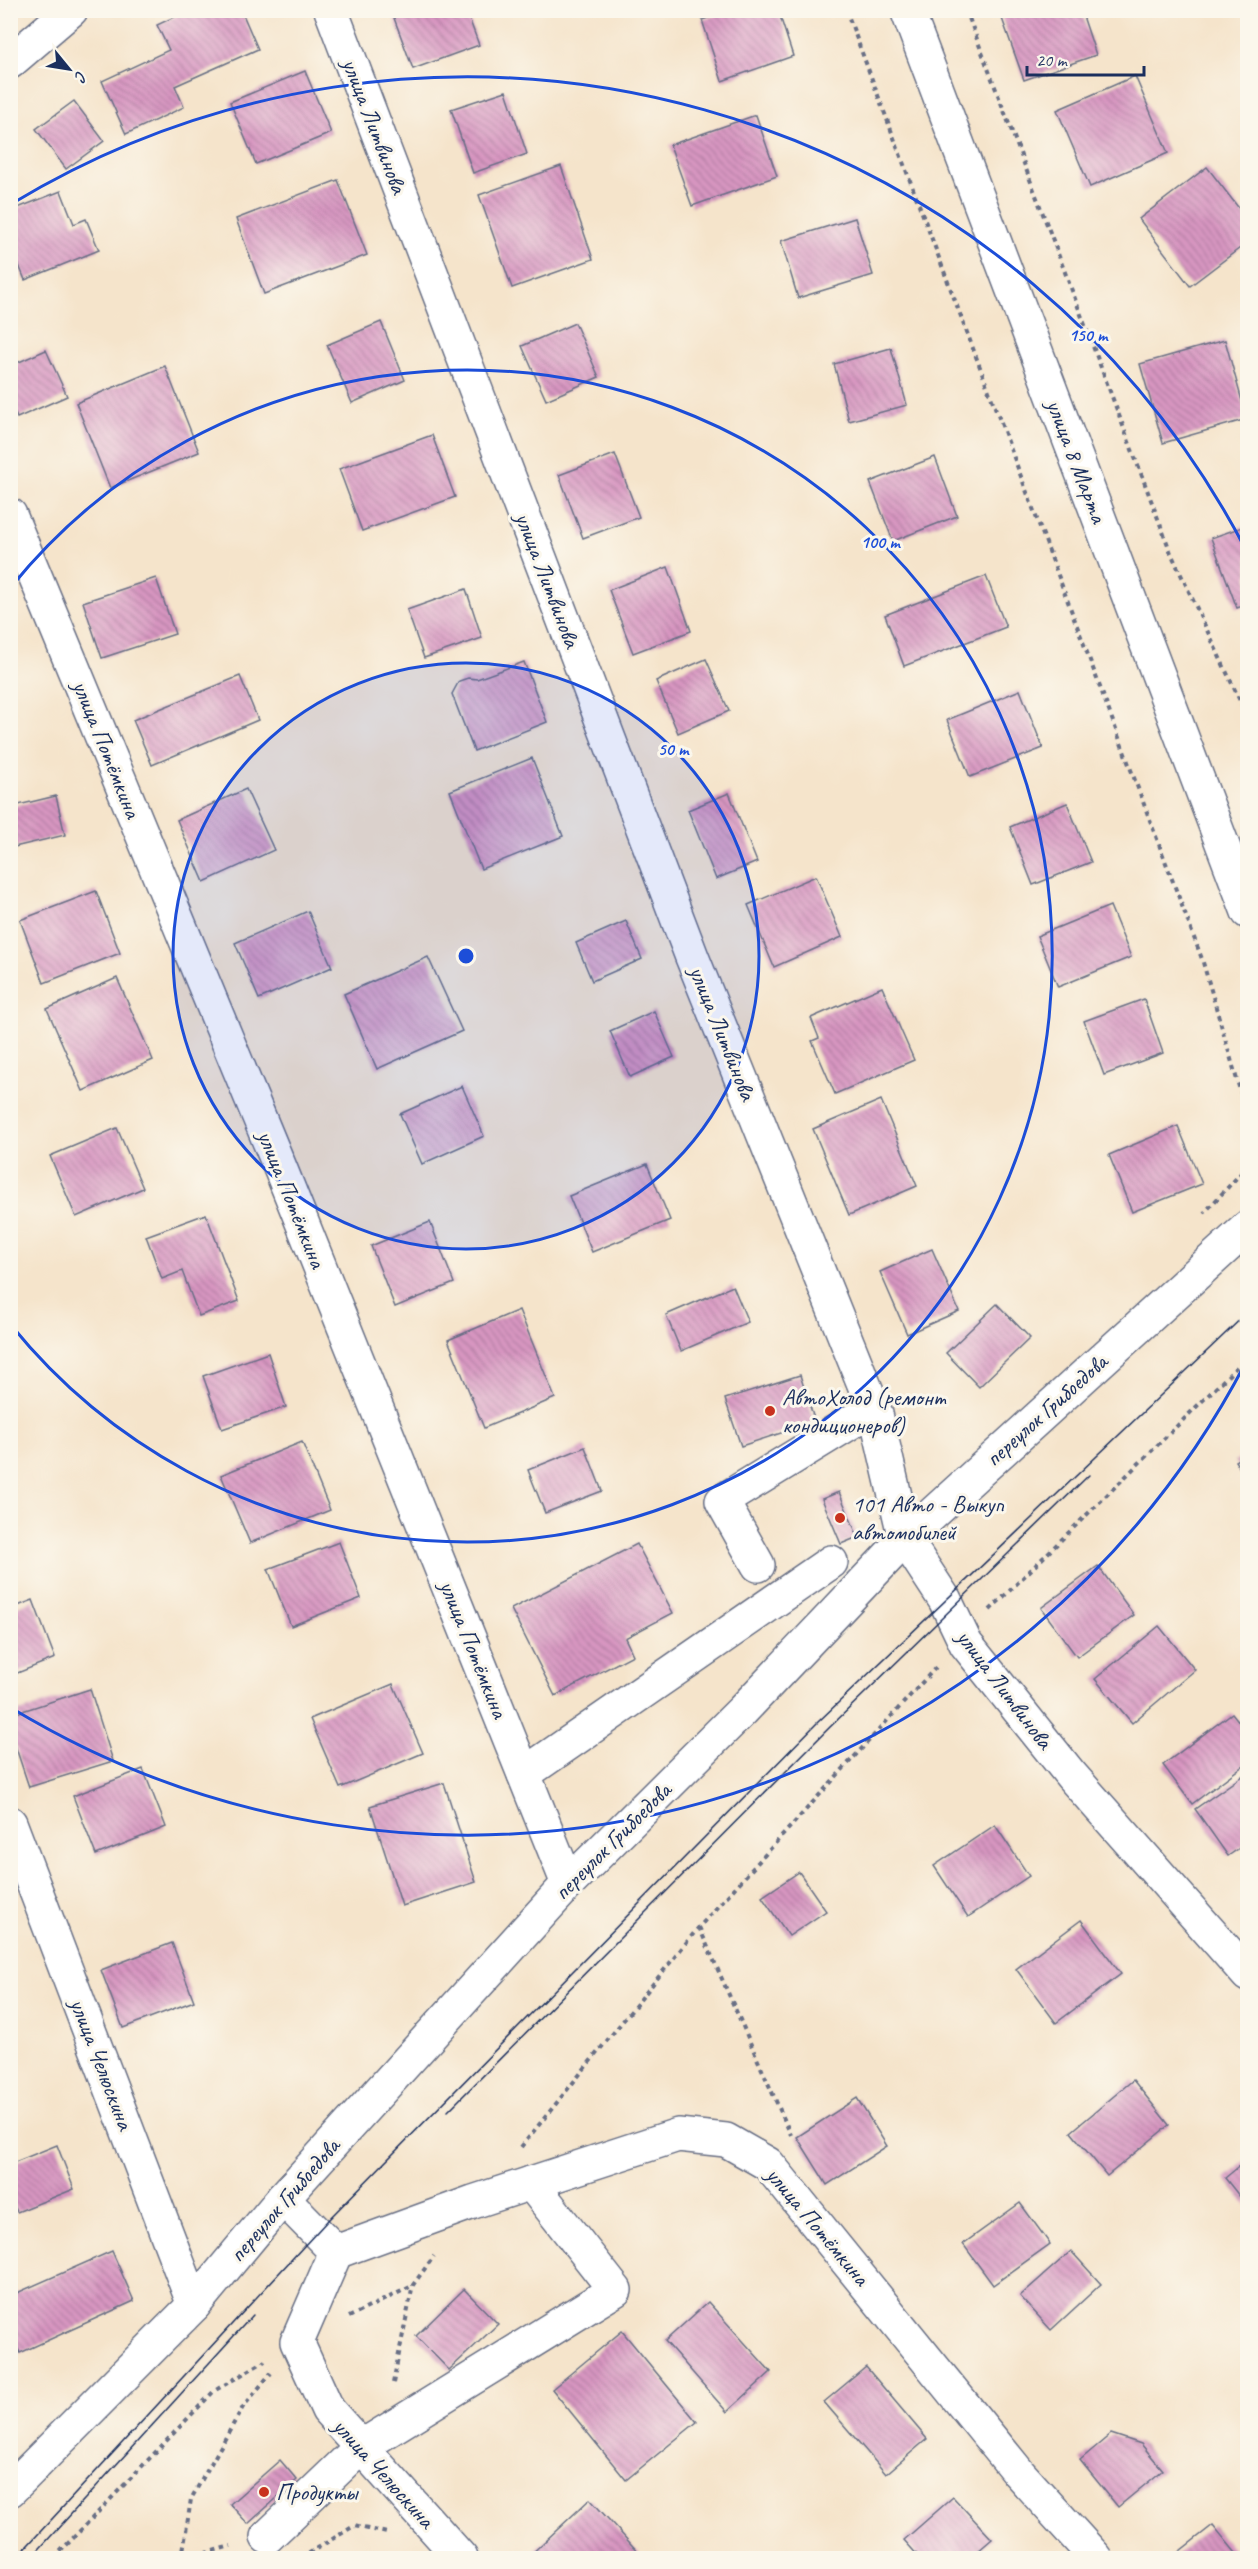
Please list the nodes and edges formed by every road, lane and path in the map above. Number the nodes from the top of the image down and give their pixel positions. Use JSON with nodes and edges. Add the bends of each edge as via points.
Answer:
{"nodes":[{"id":1,"x":71,"y":10,"type":"edge"},
{"id":2,"x":331,"y":10,"type":"edge"},
{"id":3,"x":846,"y":10,"type":"edge"},
{"id":4,"x":907,"y":10,"type":"edge"},
{"id":5,"x":966,"y":10,"type":"edge"},
{"id":6,"x":10,"y":62,"type":"edge"},
{"id":7,"x":10,"y":515,"type":"edge"},
{"id":8,"x":1248,"y":718,"type":"edge"},
{"id":9,"x":1248,"y":912,"type":"edge"},
{"id":10,"x":1200,"y":1217,"type":"dead end"},
{"id":11,"x":1248,"y":1227,"type":"edge"},
{"id":12,"x":1248,"y":1356,"type":"edge"},
{"id":13,"x":874,"y":1408,"type":"junction"},
{"id":14,"x":904,"y":1539,"type":"junction"},
{"id":15,"x":831,"y":1562,"type":"dead end"},
{"id":16,"x":758,"y":1565,"type":"dead end"},
{"id":17,"x":966,"y":1644,"type":"junction"},
{"id":18,"x":524,"y":1774,"type":"junction"},
{"id":19,"x":10,"y":1823,"type":"edge"},
{"id":20,"x":568,"y":1884,"type":"junction"},
{"id":21,"x":699,"y":1927,"type":"junction"},
{"id":22,"x":1248,"y":1975,"type":"edge"},
{"id":23,"x":794,"y":2141,"type":"dead end"},
{"id":24,"x":514,"y":2156,"type":"dead end"},
{"id":25,"x":531,"y":2183,"type":"junction"},
{"id":26,"x":283,"y":2198,"type":"junction"},
{"id":27,"x":336,"y":2252,"type":"junction"},
{"id":28,"x":194,"y":2304,"type":"junction"},
{"id":29,"x":297,"y":2342,"type":"junction"},
{"id":30,"x":372,"y":2440,"type":"junction"},
{"id":31,"x":10,"y":2490,"type":"edge"},
{"id":32,"x":267,"y":2537,"type":"joint"},
{"id":33,"x":455,"y":2552,"type":"edge"},
{"id":34,"x":54,"y":2559,"type":"edge"},
{"id":35,"x":182,"y":2559,"type":"edge"},
{"id":36,"x":188,"y":2559,"type":"edge"},
{"id":37,"x":302,"y":2559,"type":"edge"},
{"id":38,"x":1096,"y":2559,"type":"edge"}],
"edges":[{"from":1,"to":6,"type":"street"},
{"from":2,"to":13,"type":"street","name":"улица Литвинова","via":[[692,957]]},
{"from":3,"to":10,"type":"path","via":[[1202,960],[1246,1111],[1243,1171]]},
{"from":4,"to":9,"type":"street","name":"улица 8 Марта"},
{"from":5,"to":8,"type":"path","via":[[1171,553]]},
{"from":7,"to":18,"type":"street","name":"улица Потёмкина","via":[[281,1170]]},
{"from":11,"to":14,"type":"street","name":"переулок Грибоедова"},
{"from":12,"to":17,"type":"path","via":[[983,1616]]},
{"from":13,"to":14,"type":"street","name":"улица Литвинова"},
{"from":13,"to":16,"type":"street","via":[[722,1501]]},
{"from":14,"to":17,"type":"street","name":"улица Литвинова","via":[[945,1600]]},
{"from":14,"to":20,"type":"street","name":"переулок Грибоедова","via":[[743,1710]]},
{"from":15,"to":18,"type":"street"},
{"from":17,"to":21,"type":"path","via":[[938,1665]]},
{"from":17,"to":22,"type":"street","name":"улица Литвинова","via":[[1071,1775]]},
{"from":18,"to":20,"type":"street","name":"улица Потёмкина"},
{"from":19,"to":28,"type":"street","name":"улица Челюскина"},
{"from":20,"to":26,"type":"street","name":"переулок Грибоедова"},
{"from":21,"to":23,"type":"path"},
{"from":21,"to":24,"type":"path"},
{"from":25,"to":27,"type":"street","name":"улица Потёмкина"},
{"from":25,"to":30,"type":"street","via":[[615,2290]]},
{"from":25,"to":38,"type":"street","name":"улица Потёмкина","via":[[678,2135],[726,2140],[768,2164],[1018,2472]]},
{"from":26,"to":27,"type":"street"},
{"from":26,"to":28,"type":"street","name":"переулок Грибоедова"},
{"from":27,"to":29,"type":"street"},
{"from":28,"to":31,"type":"street","name":"переулок Грибоедова"},
{"from":29,"to":30,"type":"street","name":"улица Челюскина","via":[[328,2410]]},
{"from":29,"to":30,"type":"path","via":[[413,2285]]},
{"from":29,"to":34,"type":"path","via":[[213,2391]]},
{"from":29,"to":35,"type":"path","via":[[243,2407],[191,2499]]},
{"from":30,"to":32,"type":"street"},
{"from":30,"to":33,"type":"street","name":"улица Челюскина"},
{"from":32,"to":36,"type":"path"},
{"from":33,"to":37,"type":"path","via":[[354,2526]]}]}
